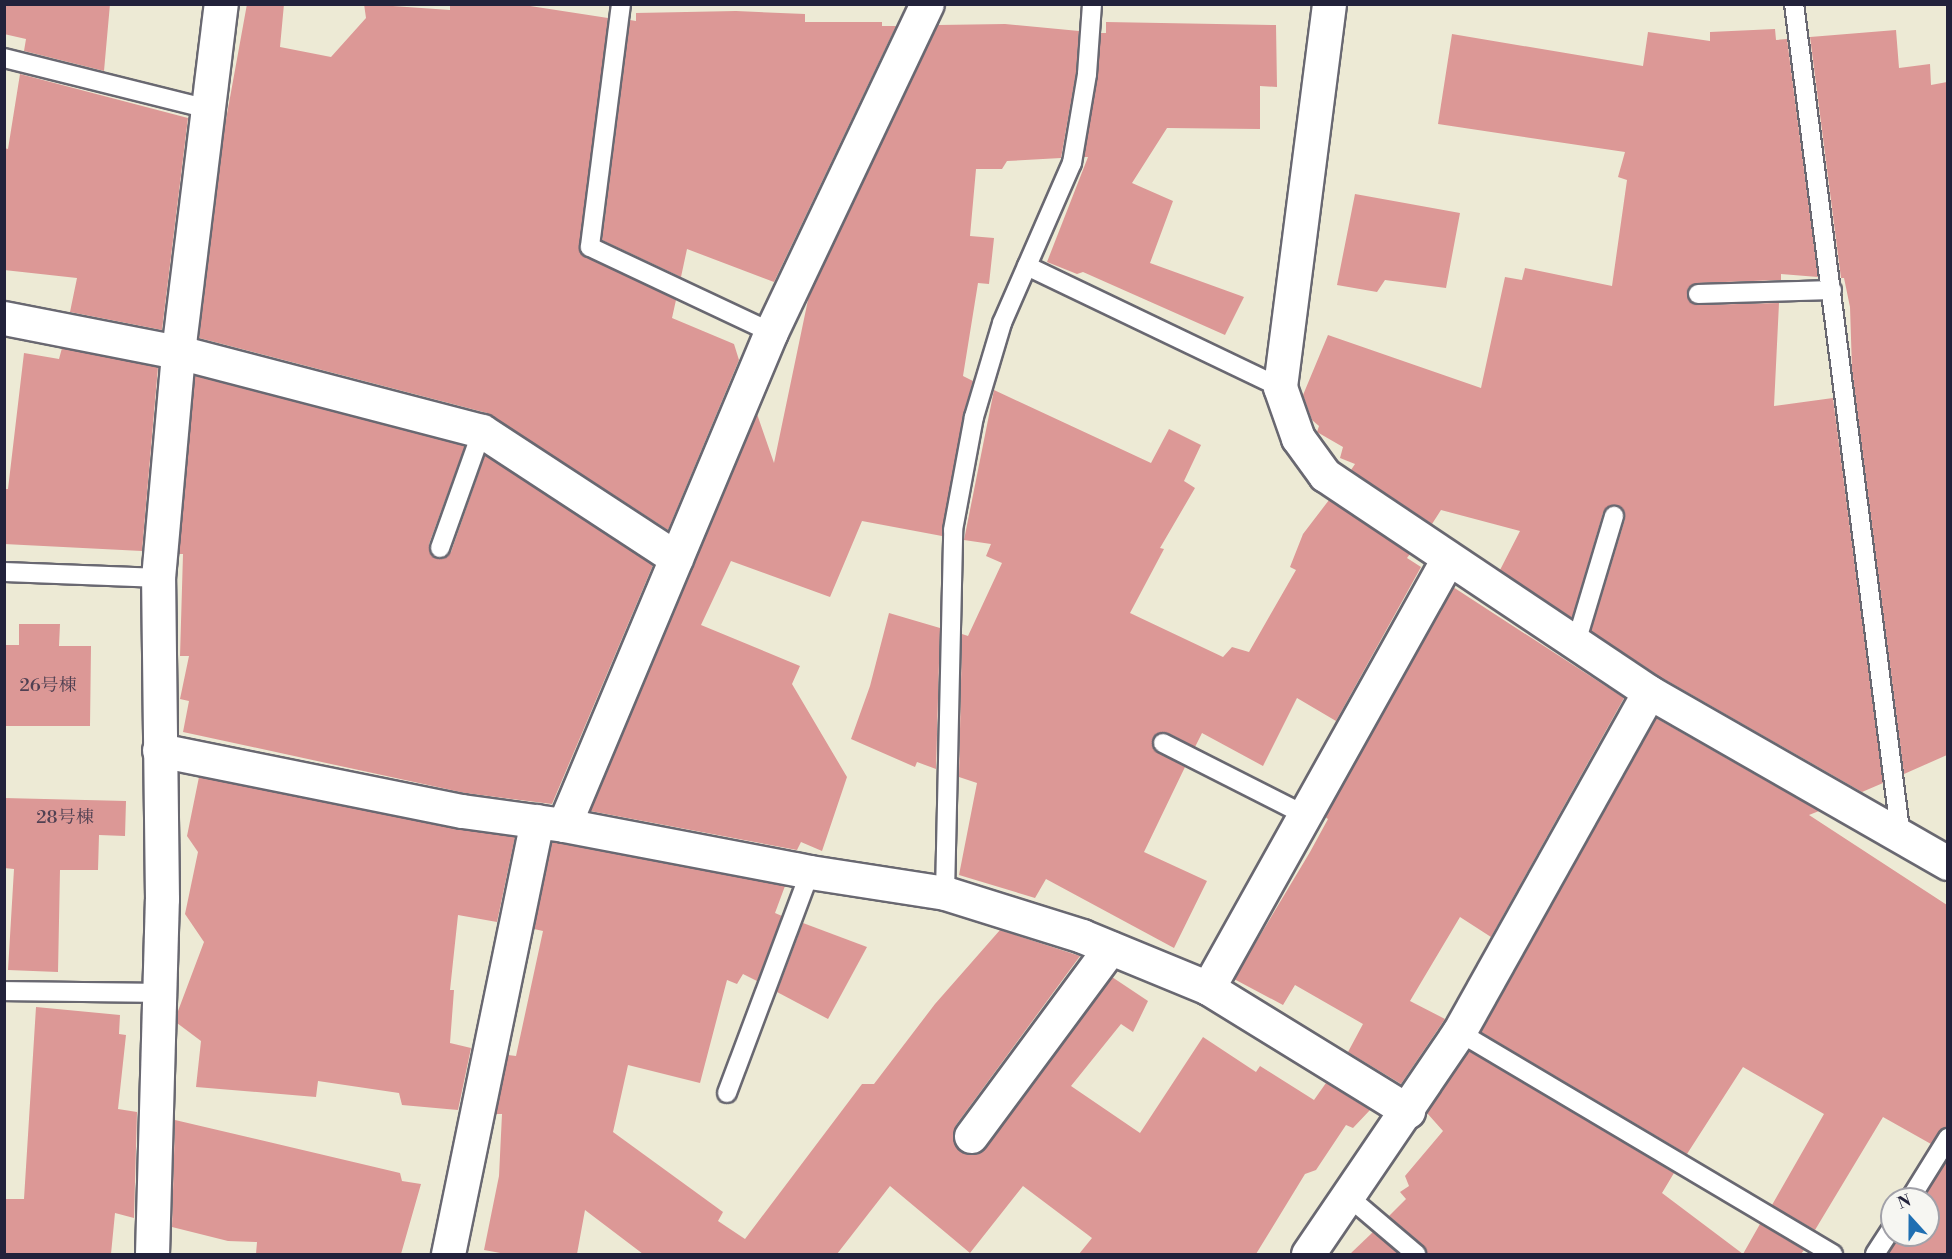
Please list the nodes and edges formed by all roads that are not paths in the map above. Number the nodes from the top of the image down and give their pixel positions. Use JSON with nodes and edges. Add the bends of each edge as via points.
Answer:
{"nodes":[{"id":1,"x":221,"y":4,"type":"edge"},
{"id":2,"x":621,"y":4,"type":"edge"},
{"id":3,"x":927,"y":4,"type":"edge"},
{"id":4,"x":1092,"y":4,"type":"edge"},
{"id":5,"x":1329,"y":4,"type":"edge"},
{"id":6,"x":1794,"y":4,"type":"edge"},
{"id":7,"x":4,"y":57,"type":"edge"},
{"id":8,"x":210,"y":109,"type":"junction"},
{"id":9,"x":1027,"y":266,"type":"junction"},
{"id":10,"x":1832,"y":291,"type":"junction"},
{"id":11,"x":1698,"y":294,"type":"dead end"},
{"id":12,"x":4,"y":318,"type":"edge"},
{"id":13,"x":771,"y":332,"type":"junction"},
{"id":14,"x":178,"y":352,"type":"junction"},
{"id":15,"x":1280,"y":387,"type":"junction"},
{"id":16,"x":482,"y":430,"type":"junction"},
{"id":17,"x":1614,"y":516,"type":"dead end"},
{"id":18,"x":440,"y":548,"type":"dead end"},
{"id":19,"x":676,"y":558,"type":"junction"},
{"id":20,"x":1448,"y":558,"type":"junction"},
{"id":21,"x":4,"y":572,"type":"edge"},
{"id":22,"x":158,"y":578,"type":"junction"},
{"id":23,"x":1575,"y":646,"type":"junction"},
{"id":24,"x":1649,"y":692,"type":"junction"},
{"id":25,"x":1163,"y":743,"type":"dead end"},
{"id":26,"x":159,"y":750,"type":"junction"},
{"id":27,"x":1305,"y":815,"type":"junction"},
{"id":28,"x":551,"y":823,"type":"junction"},
{"id":29,"x":1901,"y":838,"type":"junction"},
{"id":30,"x":1947,"y":863,"type":"edge"},
{"id":31,"x":810,"y":872,"type":"junction"},
{"id":32,"x":945,"y":893,"type":"junction"},
{"id":33,"x":1110,"y":948,"type":"junction"},
{"id":34,"x":1208,"y":988,"type":"junction"},
{"id":35,"x":4,"y":991,"type":"edge"},
{"id":36,"x":158,"y":993,"type":"junction"},
{"id":37,"x":1460,"y":1032,"type":"junction"},
{"id":38,"x":727,"y":1093,"type":"dead end"},
{"id":39,"x":1408,"y":1111,"type":"junction"},
{"id":40,"x":971,"y":1136,"type":"dead end"},
{"id":41,"x":1947,"y":1138,"type":"edge"},
{"id":42,"x":1917,"y":1187,"type":"edge"},
{"id":43,"x":1350,"y":1198,"type":"junction"},
{"id":44,"x":152,"y":1254,"type":"edge"},
{"id":45,"x":448,"y":1254,"type":"edge"},
{"id":46,"x":1308,"y":1254,"type":"edge"},
{"id":47,"x":1416,"y":1254,"type":"edge"},
{"id":48,"x":1833,"y":1254,"type":"edge"}],
"edges":[{"from":1,"to":8,"type":"street"},
{"from":2,"to":13,"type":"lane","via":[[590,247]]},
{"from":3,"to":13,"type":"street"},
{"from":4,"to":9,"type":"lane","via":[[1087,74],[1072,163]]},
{"from":5,"to":15,"type":"street"},
{"from":6,"to":10,"type":"lane"},
{"from":7,"to":8,"type":"lane"},
{"from":8,"to":14,"type":"street"},
{"from":9,"to":15,"type":"lane"},
{"from":9,"to":32,"type":"lane","via":[[1002,323],[974,417],[952,530]]},
{"from":10,"to":11,"type":"lane"},
{"from":10,"to":29,"type":"lane"},
{"from":12,"to":14,"type":"street"},
{"from":13,"to":19,"type":"street"},
{"from":14,"to":16,"type":"street"},
{"from":14,"to":22,"type":"street"},
{"from":15,"to":20,"type":"street","via":[[1298,438],[1325,475]]},
{"from":16,"to":18,"type":"lane"},
{"from":16,"to":19,"type":"street"},
{"from":17,"to":23,"type":"lane"},
{"from":19,"to":28,"type":"street"},
{"from":20,"to":23,"type":"street"},
{"from":20,"to":27,"type":"street"},
{"from":21,"to":22,"type":"lane"},
{"from":22,"to":26,"type":"street"},
{"from":23,"to":24,"type":"street"},
{"from":24,"to":29,"type":"street"},
{"from":24,"to":37,"type":"street"},
{"from":25,"to":27,"type":"lane"},
{"from":26,"to":28,"type":"street","via":[[462,811]]},
{"from":26,"to":36,"type":"street","via":[[162,899]]},
{"from":27,"to":34,"type":"street"},
{"from":28,"to":31,"type":"street"},
{"from":28,"to":45,"type":"street"},
{"from":29,"to":30,"type":"street"},
{"from":31,"to":32,"type":"street"},
{"from":31,"to":38,"type":"lane"},
{"from":32,"to":33,"type":"street"},
{"from":33,"to":34,"type":"street"},
{"from":33,"to":40,"type":"street"},
{"from":34,"to":39,"type":"street"},
{"from":35,"to":36,"type":"lane"},
{"from":36,"to":44,"type":"street"},
{"from":37,"to":39,"type":"street"},
{"from":37,"to":48,"type":"lane"},
{"from":39,"to":43,"type":"street"},
{"from":41,"to":42,"type":"lane"},
{"from":43,"to":46,"type":"street"},
{"from":43,"to":47,"type":"lane"}]}
